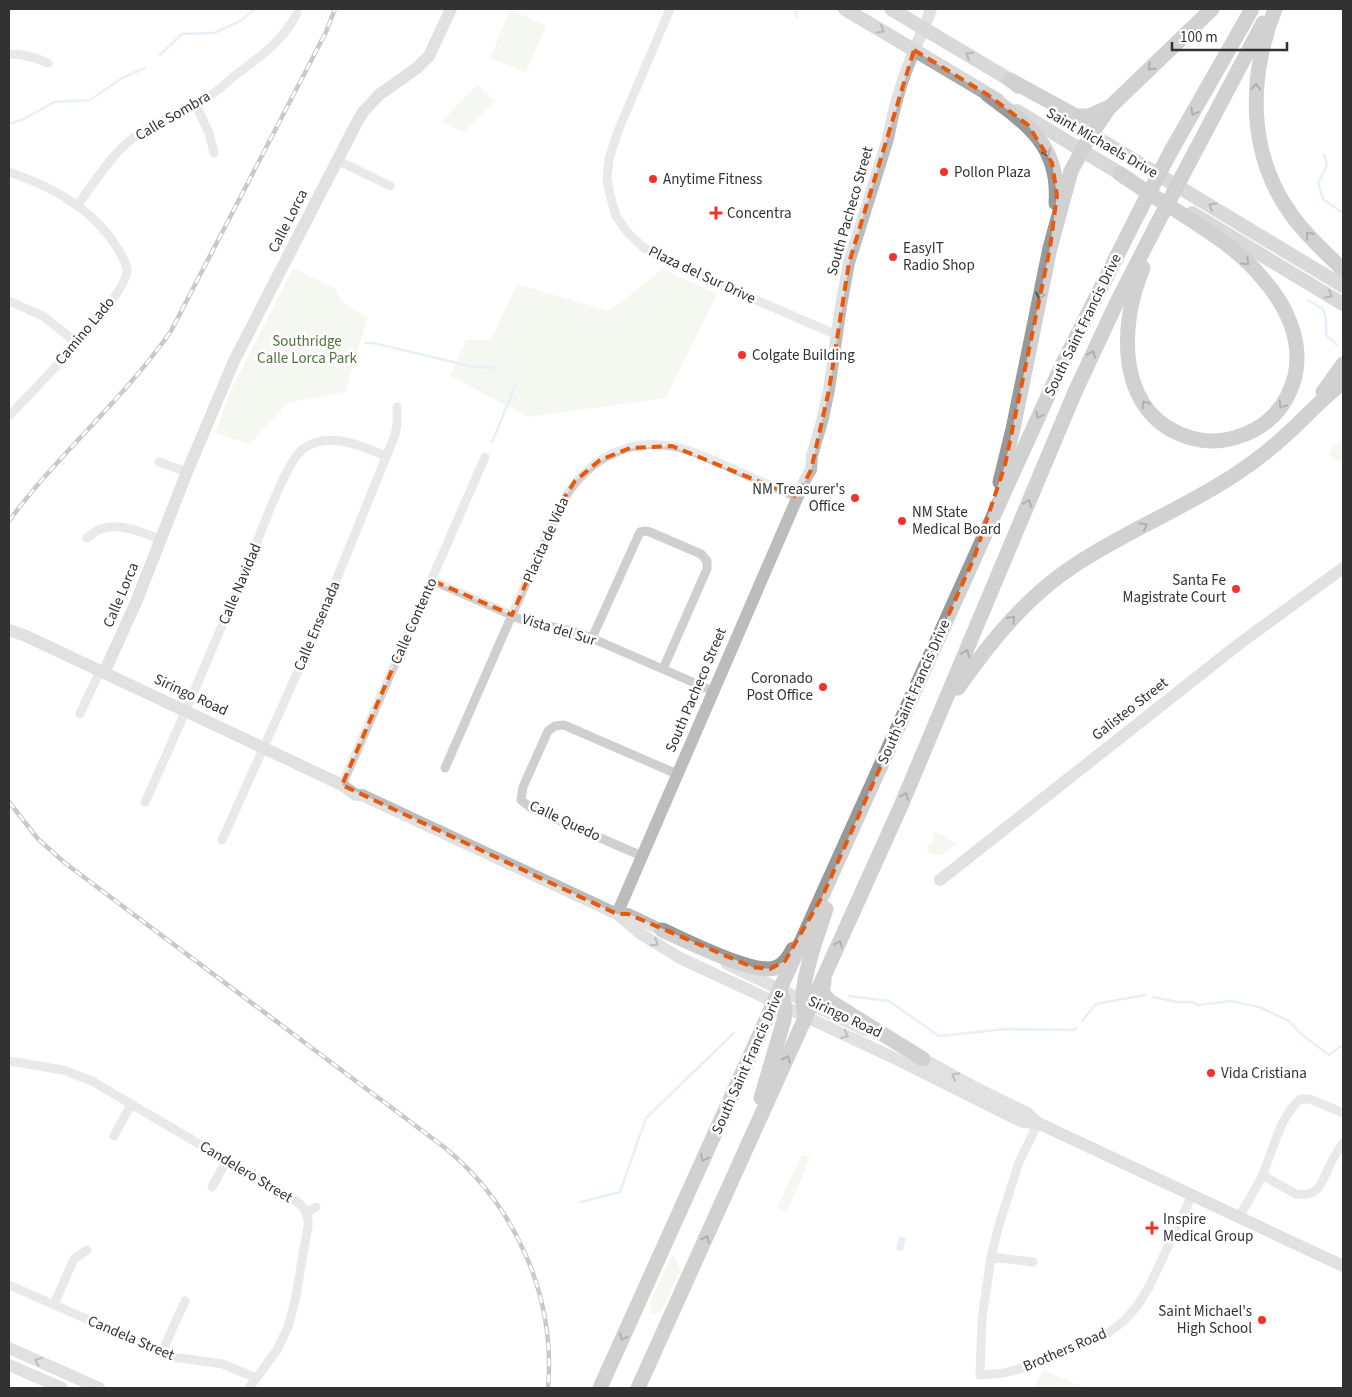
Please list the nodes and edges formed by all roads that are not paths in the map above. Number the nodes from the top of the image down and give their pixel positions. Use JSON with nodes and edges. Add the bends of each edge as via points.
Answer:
{"nodes":[{"id":1,"x":451,"y":9,"type":"edge"},
{"id":2,"x":670,"y":9,"type":"edge"},
{"id":3,"x":846,"y":9,"type":"edge"},
{"id":4,"x":891,"y":9,"type":"edge"},
{"id":5,"x":931,"y":9,"type":"edge"},
{"id":6,"x":1212,"y":9,"type":"edge"},
{"id":7,"x":1252,"y":9,"type":"edge"},
{"id":8,"x":1270,"y":9,"type":"edge"},
{"id":9,"x":1275,"y":9,"type":"edge"},
{"id":10,"x":297,"y":13,"type":"dead end"},
{"id":11,"x":924,"y":28,"type":"junction"},
{"id":12,"x":914,"y":50,"type":"junction"},
{"id":13,"x":9,"y":54,"type":"edge"},
{"id":14,"x":48,"y":63,"type":"dead end"},
{"id":15,"x":1010,"y":80,"type":"junction"},
{"id":16,"x":988,"y":95,"type":"junction"},
{"id":17,"x":196,"y":105,"type":"junction"},
{"id":18,"x":1110,"y":107,"type":"junction"},
{"id":19,"x":1091,"y":134,"type":"junction"},
{"id":20,"x":1081,"y":151,"type":"junction"},
{"id":21,"x":214,"y":153,"type":"dead end"},
{"id":22,"x":337,"y":160,"type":"junction"},
{"id":23,"x":9,"y":172,"type":"edge"},
{"id":24,"x":1120,"y":174,"type":"junction"},
{"id":25,"x":390,"y":186,"type":"dead end"},
{"id":26,"x":77,"y":206,"type":"junction"},
{"id":27,"x":1158,"y":225,"type":"junction"},
{"id":28,"x":1050,"y":248,"type":"junction"},
{"id":29,"x":1343,"y":270,"type":"edge"},
{"id":30,"x":1343,"y":286,"type":"edge"},
{"id":31,"x":9,"y":301,"type":"edge"},
{"id":32,"x":1343,"y":304,"type":"edge"},
{"id":33,"x":837,"y":336,"type":"junction"},
{"id":34,"x":77,"y":343,"type":"junction"},
{"id":35,"x":1343,"y":364,"type":"edge"},
{"id":36,"x":1343,"y":384,"type":"edge"},
{"id":37,"x":397,"y":407,"type":"dead end"},
{"id":38,"x":1306,"y":415,"type":"junction"},
{"id":39,"x":9,"y":416,"type":"edge"},
{"id":40,"x":386,"y":456,"type":"junction"},
{"id":41,"x":485,"y":457,"type":"dead end"},
{"id":42,"x":158,"y":462,"type":"dead end"},
{"id":43,"x":186,"y":472,"type":"junction"},
{"id":44,"x":797,"y":497,"type":"junction"},
{"id":45,"x":87,"y":538,"type":"dead end"},
{"id":46,"x":161,"y":540,"type":"junction"},
{"id":47,"x":974,"y":558,"type":"junction"},
{"id":48,"x":1343,"y":568,"type":"edge"},
{"id":49,"x":432,"y":580,"type":"junction"},
{"id":50,"x":512,"y":615,"type":"junction"},
{"id":51,"x":9,"y":623,"type":"edge"},
{"id":52,"x":9,"y":630,"type":"edge"},
{"id":53,"x":26,"y":636,"type":"junction"},
{"id":54,"x":592,"y":638,"type":"junction"},
{"id":55,"x":663,"y":669,"type":"junction"},
{"id":56,"x":102,"y":672,"type":"junction"},
{"id":57,"x":713,"y":691,"type":"junction"},
{"id":58,"x":187,"y":712,"type":"junction"},
{"id":59,"x":80,"y":714,"type":"dead end"},
{"id":60,"x":934,"y":730,"type":"junction"},
{"id":61,"x":264,"y":748,"type":"junction"},
{"id":62,"x":445,"y":768,"type":"dead end"},
{"id":63,"x":677,"y":774,"type":"junction"},
{"id":64,"x":342,"y":785,"type":"junction"},
{"id":65,"x":145,"y":802,"type":"dead end"},
{"id":66,"x":852,"y":832,"type":"junction"},
{"id":67,"x":222,"y":840,"type":"dead end"},
{"id":68,"x":642,"y":856,"type":"junction"},
{"id":69,"x":940,"y":880,"type":"dead end"},
{"id":70,"x":823,"y":895,"type":"junction"},
{"id":71,"x":617,"y":914,"type":"junction"},
{"id":72,"x":662,"y":930,"type":"junction"},
{"id":73,"x":825,"y":974,"type":"junction"},
{"id":74,"x":780,"y":1000,"type":"junction"},
{"id":75,"x":806,"y":1007,"type":"junction"},
{"id":76,"x":924,"y":1059,"type":"junction"},
{"id":77,"x":9,"y":1061,"type":"edge"},
{"id":78,"x":132,"y":1104,"type":"junction"},
{"id":79,"x":1343,"y":1113,"type":"edge"},
{"id":80,"x":1038,"y":1123,"type":"junction"},
{"id":81,"x":114,"y":1136,"type":"dead end"},
{"id":82,"x":1343,"y":1143,"type":"edge"},
{"id":83,"x":747,"y":1148,"type":"junction"},
{"id":84,"x":227,"y":1160,"type":"junction"},
{"id":85,"x":1262,"y":1174,"type":"junction"},
{"id":86,"x":212,"y":1187,"type":"dead end"},
{"id":87,"x":1192,"y":1195,"type":"junction"},
{"id":88,"x":316,"y":1207,"type":"dead end"},
{"id":89,"x":307,"y":1212,"type":"junction"},
{"id":90,"x":1239,"y":1217,"type":"junction"},
{"id":91,"x":87,"y":1250,"type":"dead end"},
{"id":92,"x":991,"y":1257,"type":"junction"},
{"id":93,"x":1033,"y":1262,"type":"dead end"},
{"id":94,"x":1343,"y":1266,"type":"edge"},
{"id":95,"x":9,"y":1285,"type":"edge"},
{"id":96,"x":186,"y":1301,"type":"dead end"},
{"id":97,"x":54,"y":1304,"type":"junction"},
{"id":98,"x":9,"y":1348,"type":"edge"},
{"id":99,"x":162,"y":1352,"type":"junction"},
{"id":100,"x":9,"y":1365,"type":"edge"},
{"id":101,"x":69,"y":1375,"type":"junction"},
{"id":102,"x":256,"y":1378,"type":"junction"},
{"id":103,"x":63,"y":1388,"type":"edge"},
{"id":104,"x":99,"y":1388,"type":"edge"},
{"id":105,"x":249,"y":1388,"type":"edge"},
{"id":106,"x":600,"y":1388,"type":"edge"},
{"id":107,"x":638,"y":1388,"type":"edge"}],
"edges":[{"from":1,"to":22,"type":"street","name":"Calle Lorca","via":[[429,56],[372,101]]},
{"from":2,"to":33,"type":"street","name":"Plaza del Sur Drive","via":[[609,159],[607,178],[616,216],[642,247],[672,264]]},
{"from":3,"to":12,"type":"main road","name":"Saint Michaels Drive","one_way":true},
{"from":4,"to":11,"type":"main road","name":"Saint Michaels Drive"},
{"from":5,"to":11,"type":"street","name":"South Pacheco Street"},
{"from":6,"to":18,"type":"highway","one_way":true},
{"from":7,"to":47,"type":"highway","name":"South Saint Francis Drive","one_way":true,"bridge":true,"via":[[1138,214],[1062,366]]},
{"from":8,"to":27,"type":"highway","name":"South Saint Francis Drive","bridge":true},
{"from":29,"to":9,"type":"highway","one_way":true,"via":[[1293,217],[1277,192],[1258,136],[1255,100],[1258,70]]},
{"from":10,"to":17,"type":"street","name":"Calle Sombra","via":[[285,34],[272,46]]},
{"from":11,"to":12,"type":"street","name":"South Pacheco Street"},
{"from":15,"to":11,"type":"main road","name":"Saint Michaels Drive","one_way":true},
{"from":12,"to":16,"type":"main road","name":"Saint Michaels Drive"},
{"from":12,"to":33,"type":"street","name":"South Pacheco Street","via":[[849,263]]},
{"from":13,"to":14,"type":"street","via":[[35,57]]},
{"from":15,"to":18,"type":"highway","via":[[1076,116],[1089,116]]},
{"from":15,"to":19,"type":"main road","name":"Saint Michaels Drive","via":[[1032,99]]},
{"from":16,"to":20,"type":"main road","name":"Saint Michaels Drive"},
{"from":16,"to":28,"type":"highway","one_way":true,"via":[[1035,133],[1052,163],[1056,196]]},
{"from":17,"to":21,"type":"street"},
{"from":17,"to":26,"type":"street","name":"Calle Sombra","via":[[130,140],[113,157]]},
{"from":18,"to":19,"type":"highway"},
{"from":19,"to":20,"type":"highway"},
{"from":30,"to":19,"type":"main road","name":"Saint Michaels Drive","one_way":true},
{"from":20,"to":24,"type":"main road","name":"Saint Michaels Drive"},
{"from":20,"to":28,"type":"highway","via":[[1068,180]]},
{"from":22,"to":25,"type":"street"},
{"from":22,"to":43,"type":"street","name":"Calle Lorca","via":[[234,361]]},
{"from":23,"to":26,"type":"street","name":"Camino Lado","via":[[36,181]]},
{"from":24,"to":27,"type":"highway","one_way":true,"via":[[1224,242],[1263,278],[1292,326],[1297,351],[1293,384],[1277,413],[1247,434],[1213,441],[1182,435],[1156,419],[1136,391],[1127,353],[1130,318],[1135,290]]},
{"from":24,"to":32,"type":"main road","name":"Saint Michaels Drive","one_way":true,"via":[[1177,204]]},
{"from":26,"to":34,"type":"street","name":"Camino Lado","via":[[112,240],[127,270],[114,298]]},
{"from":60,"to":27,"type":"highway","name":"South Saint Francis Drive","one_way":true,"via":[[1071,400],[1116,302]]},
{"from":28,"to":47,"type":"highway","one_way":true,"via":[[1005,465]]},
{"from":31,"to":34,"type":"street","via":[[43,316]]},
{"from":33,"to":44,"type":"street","name":"South Pacheco Street","via":[[823,418],[812,456],[803,467],[805,480]]},
{"from":34,"to":39,"type":"street","name":"Camino Lado"},
{"from":35,"to":38,"type":"highway"},
{"from":36,"to":38,"type":"highway"},
{"from":37,"to":40,"type":"street","name":"Calle Ensenada","via":[[396,429]]},
{"from":60,"to":38,"type":"highway","one_way":true,"via":[[989,646],[1019,612],[1055,580],[1073,565],[1230,478],[1268,451]]},
{"from":40,"to":58,"type":"street","name":"Calle Navidad","via":[[336,440],[312,444],[294,458]]},
{"from":40,"to":61,"type":"street","name":"Calle Ensenada","via":[[309,647]]},
{"from":41,"to":49,"type":"street","name":"Calle Contento"},
{"from":42,"to":43,"type":"street"},
{"from":43,"to":46,"type":"street","name":"Calle Lorca"},
{"from":44,"to":50,"type":"street","name":"Placita de Vida","via":[[681,448],[640,446],[610,455],[583,473],[568,491]]},
{"from":44,"to":57,"type":"street","name":"South Pacheco Street"},
{"from":45,"to":46,"type":"street","via":[[102,528],[124,527]]},
{"from":46,"to":56,"type":"street","name":"Calle Lorca","via":[[137,600]]},
{"from":47,"to":66,"type":"highway","name":"South Saint Francis Drive"},
{"from":48,"to":69,"type":"street","name":"Galisteo Street","via":[[1239,644]]},
{"from":49,"to":50,"type":"street","name":"Vista del Sur"},
{"from":49,"to":64,"type":"street","name":"Calle Contento"},
{"from":50,"to":54,"type":"street","name":"Vista del Sur"},
{"from":50,"to":62,"type":"street","name":"Placita de Vida"},
{"from":51,"to":53,"type":"street","name":"Siringo Road"},
{"from":52,"to":53,"type":"street","name":"Siringo Road"},
{"from":53,"to":56,"type":"street","name":"Siringo Road"},
{"from":54,"to":55,"type":"street","name":"Vista del Sur"},
{"from":54,"to":55,"type":"street","via":[[640,532],[647,531],[702,554],[708,563]]},
{"from":55,"to":57,"type":"street","name":"Vista del Sur"},
{"from":56,"to":58,"type":"street","name":"Siringo Road"},
{"from":56,"to":59,"type":"street"},
{"from":57,"to":63,"type":"street","name":"South Pacheco Street"},
{"from":58,"to":61,"type":"street","name":"Siringo Road"},
{"from":58,"to":65,"type":"street","name":"Calle Navidad"},
{"from":73,"to":60,"type":"highway","name":"South Saint Francis Drive","one_way":true},
{"from":61,"to":64,"type":"street","name":"Siringo Road"},
{"from":61,"to":67,"type":"street","name":"Calle Ensenada"},
{"from":63,"to":68,"type":"street","name":"South Pacheco Street"},
{"from":63,"to":68,"type":"street","name":"Calle Quedo","via":[[564,725],[555,726],[548,732],[523,787],[521,800],[532,808]]},
{"from":64,"to":71,"type":"street","name":"Siringo Road","via":[[358,789],[362,795]]},
{"from":66,"to":70,"type":"highway","name":"South Saint Francis Drive"},
{"from":66,"to":75,"type":"highway","via":[[804,984]]},
{"from":68,"to":71,"type":"street","name":"South Pacheco Street"},
{"from":70,"to":72,"type":"highway","via":[[790,955],[776,968],[763,969],[736,962]]},
{"from":70,"to":74,"type":"highway","name":"South Saint Francis Drive"},
{"from":71,"to":72,"type":"street","name":"Siringo Road","via":[[628,914]]},
{"from":71,"to":74,"type":"street","name":"Siringo Road","one_way":true,"via":[[674,955]]},
{"from":72,"to":74,"type":"street","name":"Siringo Road"},
{"from":73,"to":75,"type":"highway","name":"South Saint Francis Drive"},
{"from":73,"to":76,"type":"highway","via":[[822,993],[831,1002]]},
{"from":74,"to":75,"type":"street","name":"Siringo Road"},
{"from":74,"to":75,"type":"street","name":"Siringo Road"},
{"from":74,"to":83,"type":"highway","via":[[784,1020]]},
{"from":74,"to":106,"type":"highway","name":"South Saint Francis Drive","one_way":true},
{"from":75,"to":76,"type":"street","name":"Siringo Road"},
{"from":75,"to":80,"type":"street","name":"Siringo Road","one_way":true,"via":[[1010,1116],[1023,1122]]},
{"from":83,"to":75,"type":"highway","name":"South Saint Francis Drive","one_way":true},
{"from":80,"to":76,"type":"street","name":"Siringo Road","one_way":true,"via":[[1027,1113]]},
{"from":77,"to":78,"type":"street","name":"Candelero Street","via":[[73,1073]]},
{"from":78,"to":81,"type":"street"},
{"from":78,"to":84,"type":"street","name":"Candelero Street"},
{"from":79,"to":85,"type":"street","via":[[1310,1099],[1300,1099],[1279,1129]]},
{"from":80,"to":87,"type":"street","name":"Siringo Road"},
{"from":80,"to":92,"type":"street","via":[[1019,1162]]},
{"from":82,"to":85,"type":"street","via":[[1314,1192],[1296,1194]]},
{"from":107,"to":83,"type":"highway","name":"South Saint Francis Drive","one_way":true},
{"from":84,"to":86,"type":"street"},
{"from":84,"to":89,"type":"street","name":"Candelero Street","via":[[296,1201]]},
{"from":85,"to":90,"type":"street"},
{"from":87,"to":90,"type":"street","name":"Siringo Road"},
{"from":87,"to":92,"type":"street","name":"Brothers Road","via":[[1149,1287],[1125,1320],[1104,1336],[1030,1366],[980,1375],[982,1320]]},
{"from":88,"to":89,"type":"street"},
{"from":89,"to":102,"type":"street","name":"Candelero Street","via":[[308,1226],[291,1319],[281,1342]]},
{"from":90,"to":94,"type":"street","name":"Siringo Road"},
{"from":91,"to":97,"type":"street","via":[[74,1259]]},
{"from":92,"to":93,"type":"street"},
{"from":95,"to":97,"type":"street","name":"Candela Street"},
{"from":96,"to":99,"type":"street"},
{"from":97,"to":99,"type":"street","name":"Candela Street"},
{"from":101,"to":98,"type":"street","one_way":true},
{"from":99,"to":102,"type":"street","name":"Candela Street","via":[[179,1358],[223,1364]]},
{"from":100,"to":103,"type":"street"},
{"from":101,"to":103,"type":"street"},
{"from":101,"to":104,"type":"street"},
{"from":102,"to":105,"type":"street","name":"Candelero Street"}]}
